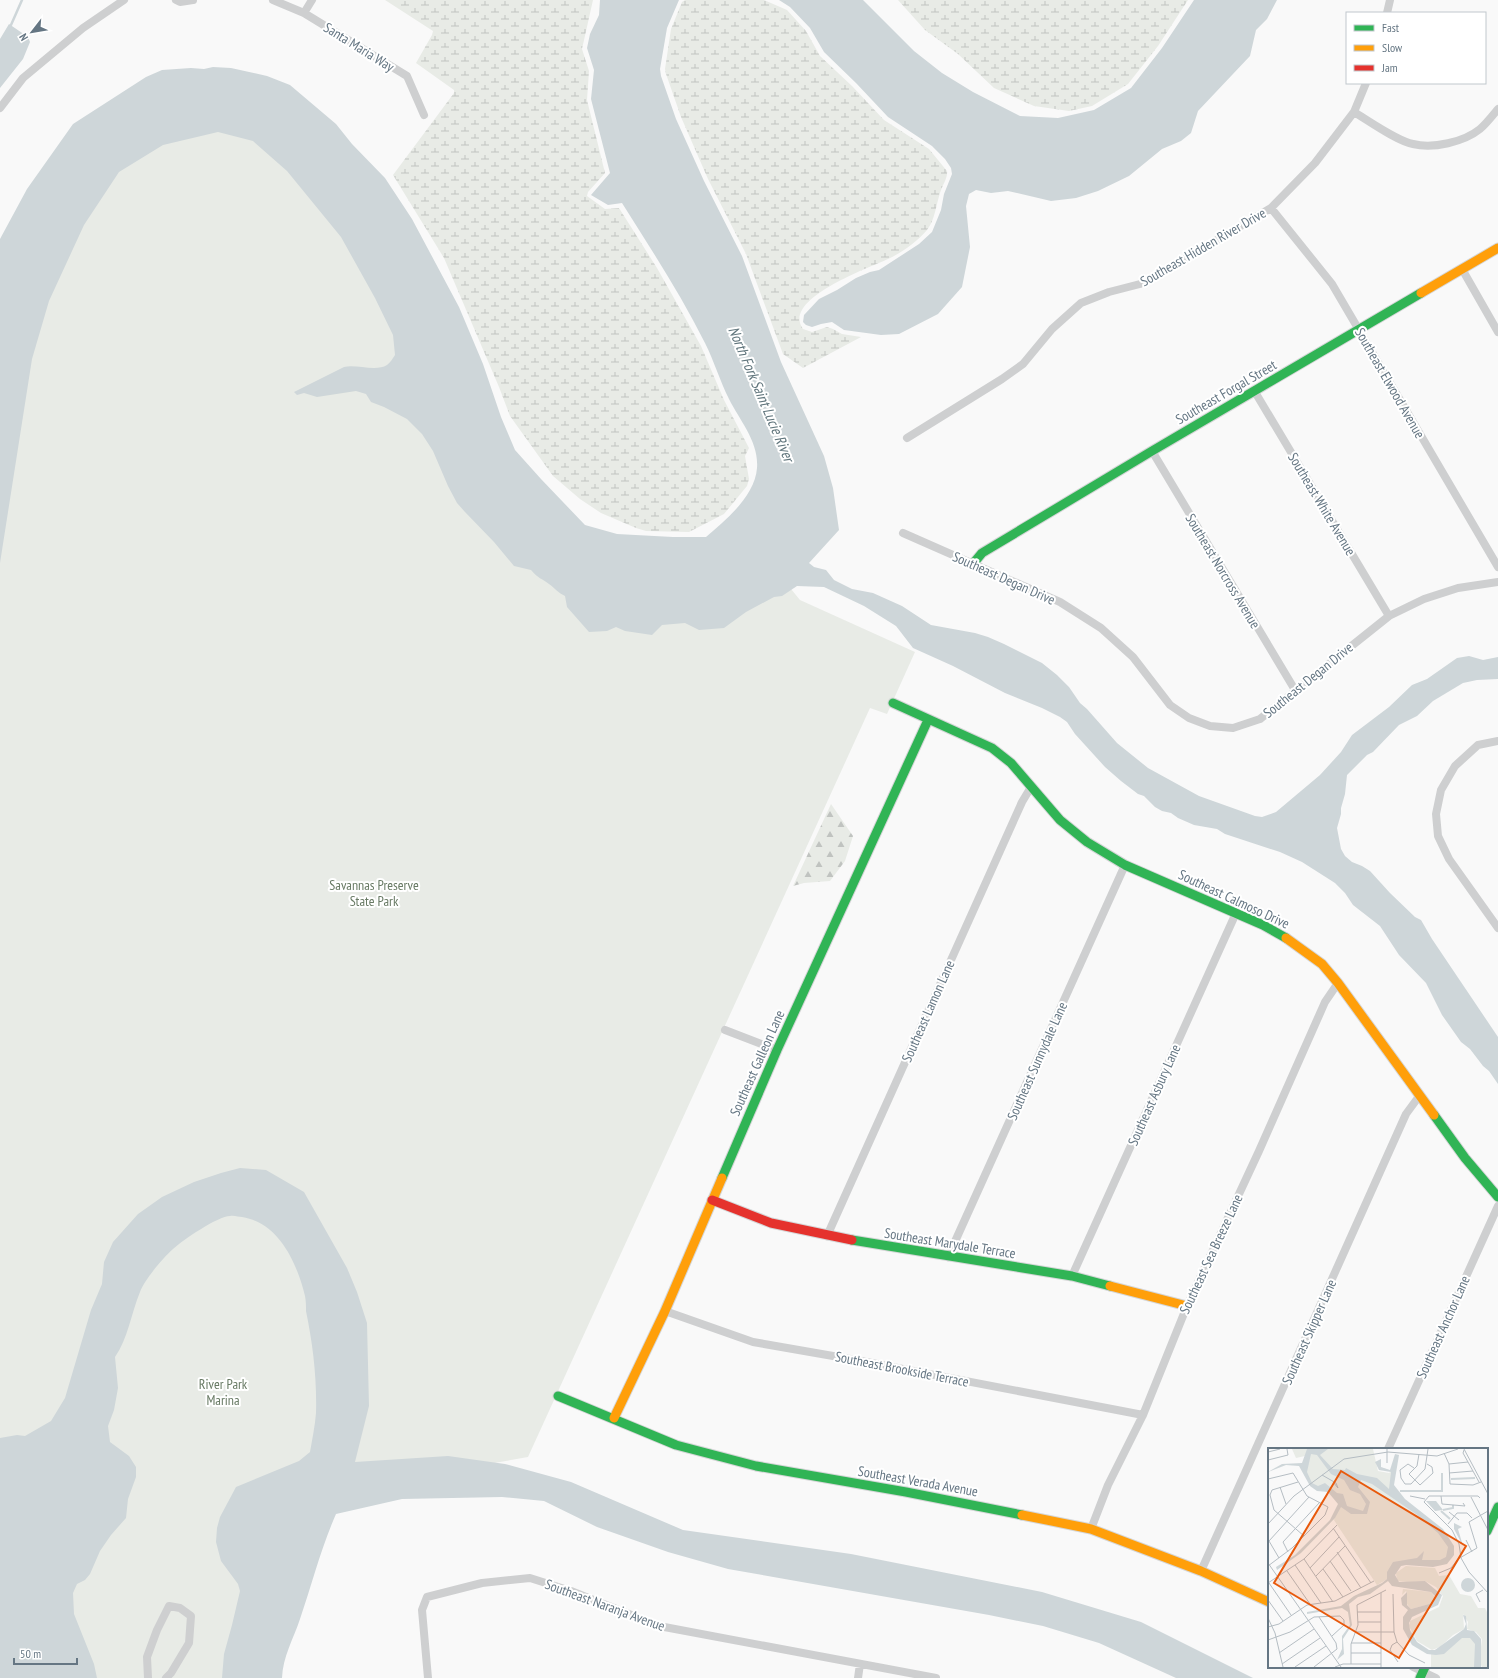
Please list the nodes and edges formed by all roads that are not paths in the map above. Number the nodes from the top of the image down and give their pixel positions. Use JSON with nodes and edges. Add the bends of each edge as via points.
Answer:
{"nodes":[{"id":1,"x":124,"y":0,"type":"edge"},
{"id":2,"x":176,"y":0,"type":"edge"},
{"id":3,"x":193,"y":0,"type":"edge"},
{"id":4,"x":273,"y":0,"type":"edge"},
{"id":5,"x":312,"y":0,"type":"edge"},
{"id":6,"x":1390,"y":0,"type":"edge"},
{"id":7,"x":1387,"y":12,"type":"edge"},
{"id":8,"x":304,"y":13,"type":"junction"},
{"id":9,"x":1366,"y":84,"type":"edge"},
{"id":10,"x":0,"y":108,"type":"edge"},
{"id":11,"x":1498,"y":109,"type":"edge"},
{"id":12,"x":1354,"y":112,"type":"junction"},
{"id":13,"x":424,"y":115,"type":"dead end"},
{"id":14,"x":1272,"y":208,"type":"junction"},
{"id":15,"x":1498,"y":248,"type":"edge"},
{"id":16,"x":1462,"y":269,"type":"junction"},
{"id":17,"x":1359,"y":329,"type":"junction"},
{"id":18,"x":1498,"y":332,"type":"edge"},
{"id":19,"x":1255,"y":392,"type":"junction"},
{"id":20,"x":907,"y":438,"type":"dead end"},
{"id":21,"x":1152,"y":451,"type":"junction"},
{"id":22,"x":903,"y":533,"type":"dead end"},
{"id":23,"x":972,"y":565,"type":"junction"},
{"id":24,"x":1498,"y":567,"type":"edge"},
{"id":25,"x":1498,"y":582,"type":"edge"},
{"id":26,"x":1389,"y":616,"type":"junction"},
{"id":27,"x":1294,"y":690,"type":"junction"},
{"id":28,"x":893,"y":703,"type":"dead end"},
{"id":29,"x":928,"y":720,"type":"junction"},
{"id":30,"x":1498,"y":742,"type":"edge"},
{"id":31,"x":1031,"y":788,"type":"junction"},
{"id":32,"x":1125,"y":865,"type":"junction"},
{"id":33,"x":1236,"y":913,"type":"junction"},
{"id":34,"x":1498,"y":928,"type":"edge"},
{"id":35,"x":1338,"y":983,"type":"junction"},
{"id":36,"x":725,"y":1030,"type":"dead end"},
{"id":37,"x":778,"y":1050,"type":"junction"},
{"id":38,"x":1420,"y":1095,"type":"junction"},
{"id":39,"x":1498,"y":1197,"type":"edge"},
{"id":40,"x":712,"y":1200,"type":"junction"},
{"id":41,"x":1498,"y":1206,"type":"edge"},
{"id":42,"x":827,"y":1236,"type":"junction"},
{"id":43,"x":948,"y":1257,"type":"junction"},
{"id":44,"x":1072,"y":1276,"type":"junction"},
{"id":45,"x":1187,"y":1306,"type":"junction"},
{"id":46,"x":665,"y":1311,"type":"junction"},
{"id":47,"x":558,"y":1396,"type":"dead end"},
{"id":48,"x":1143,"y":1414,"type":"junction"},
{"id":49,"x":614,"y":1418,"type":"junction"},
{"id":50,"x":1388,"y":1448,"type":"edge"},
{"id":51,"x":1498,"y":1507,"type":"edge"},
{"id":52,"x":1091,"y":1529,"type":"junction"},
{"id":53,"x":1488,"y":1529,"type":"edge"},
{"id":54,"x":1201,"y":1571,"type":"junction"},
{"id":55,"x":1268,"y":1602,"type":"edge"},
{"id":56,"x":860,"y":1664,"type":"junction"},
{"id":57,"x":1423,"y":1672,"type":"edge"},
{"id":58,"x":148,"y":1678,"type":"edge"},
{"id":59,"x":166,"y":1678,"type":"edge"},
{"id":60,"x":428,"y":1678,"type":"edge"},
{"id":61,"x":858,"y":1678,"type":"edge"},
{"id":62,"x":936,"y":1678,"type":"edge"},
{"id":63,"x":1436,"y":1678,"type":"edge"}],
"edges":[{"from":1,"to":10,"type":"street","via":[[83,28],[23,78]]},
{"from":2,"to":3,"type":"street"},
{"from":4,"to":8,"type":"street","name":"Santa Maria Way"},
{"from":5,"to":8,"type":"street"},
{"from":6,"to":7,"type":"street"},
{"from":8,"to":13,"type":"street","name":"Santa Maria Way","via":[[407,76]]},
{"from":9,"to":12,"type":"street","name":"Southeast Hidden River Drive"},
{"from":11,"to":12,"type":"street","via":[[1480,130],[1459,141],[1438,146],[1413,144]]},
{"from":12,"to":14,"type":"street","name":"Southeast Hidden River Drive","via":[[1315,163]]},
{"from":14,"to":17,"type":"street","name":"Southeast Elwood Avenue","via":[[1332,284]]},
{"from":14,"to":20,"type":"street","name":"Southeast Hidden River Drive","via":[[1140,284],[1081,303],[1052,329],[1023,364]]},
{"from":15,"to":16,"type":"street","name":"Southeast Forgal Street"},
{"from":16,"to":17,"type":"street","name":"Southeast Forgal Street"},
{"from":16,"to":18,"type":"street"},
{"from":17,"to":19,"type":"street","name":"Southeast Forgal Street"},
{"from":17,"to":24,"type":"street","name":"Southeast Elwood Avenue"},
{"from":19,"to":21,"type":"street","name":"Southeast Forgal Street"},
{"from":19,"to":26,"type":"street","name":"Southeast White Avenue"},
{"from":21,"to":23,"type":"street","name":"Southeast Forgal Street","via":[[982,553]]},
{"from":21,"to":27,"type":"street","name":"Southeast Norcross Avenue"},
{"from":22,"to":23,"type":"street","name":"Southeast Degan Drive"},
{"from":23,"to":27,"type":"street","name":"Southeast Degan Drive","via":[[1060,602],[1102,628],[1133,657],[1170,705],[1189,718],[1210,726],[1232,728],[1260,719]]},
{"from":25,"to":26,"type":"street","name":"Southeast Degan Drive","via":[[1458,588],[1424,599]]},
{"from":26,"to":27,"type":"street","name":"Southeast Degan Drive"},
{"from":28,"to":29,"type":"street","name":"Southeast Calmoso Drive"},
{"from":29,"to":31,"type":"street","name":"Southeast Calmoso Drive","via":[[992,748],[1011,763]]},
{"from":29,"to":37,"type":"street","name":"Southeast Galleon Lane"},
{"from":30,"to":34,"type":"street","via":[[1478,745],[1455,766],[1441,790],[1436,814],[1438,836],[1449,859]]},
{"from":31,"to":32,"type":"street","name":"Southeast Calmoso Drive","via":[[1060,820],[1082,838]]},
{"from":31,"to":42,"type":"street","name":"Southeast Lamon Lane","via":[[1022,802]]},
{"from":32,"to":33,"type":"street","name":"Southeast Calmoso Drive"},
{"from":32,"to":43,"type":"street","name":"Southeast Sunnydale Lane"},
{"from":33,"to":35,"type":"street","name":"Southeast Calmoso Drive","via":[[1296,944],[1322,964]]},
{"from":33,"to":44,"type":"street","name":"Southeast Asbury Lane"},
{"from":35,"to":38,"type":"street","name":"Southeast Calmoso Drive"},
{"from":35,"to":45,"type":"street","name":"Southeast Sea Breeze Lane","via":[[1325,1002]]},
{"from":36,"to":37,"type":"street"},
{"from":37,"to":40,"type":"street","name":"Southeast Galleon Lane"},
{"from":38,"to":39,"type":"street","name":"Southeast Calmoso Drive","via":[[1465,1158]]},
{"from":38,"to":54,"type":"street","name":"Southeast Skipper Lane","via":[[1406,1114]]},
{"from":40,"to":42,"type":"street","name":"Southeast Marydale Terrace","via":[[771,1223]]},
{"from":40,"to":46,"type":"street","name":"Southeast Galleon Lane"},
{"from":41,"to":50,"type":"street","name":"Southeast Anchor Lane"},
{"from":42,"to":43,"type":"street","name":"Southeast Marydale Terrace"},
{"from":43,"to":44,"type":"street","name":"Southeast Marydale Terrace"},
{"from":44,"to":45,"type":"street","name":"Southeast Marydale Terrace"},
{"from":45,"to":48,"type":"street","name":"Southeast Sea Breeze Lane"},
{"from":46,"to":48,"type":"street","name":"Southeast Brookside Terrace","via":[[753,1342]]},
{"from":46,"to":49,"type":"street","name":"Southeast Galleon Lane"},
{"from":47,"to":49,"type":"street","name":"Southeast Verada Avenue"},
{"from":48,"to":52,"type":"street","name":"Southeast Sea Breeze Lane","via":[[1108,1485]]},
{"from":49,"to":52,"type":"street","name":"Southeast Verada Avenue","via":[[676,1445],[756,1466],[906,1492]]},
{"from":51,"to":53,"type":"street"},
{"from":52,"to":54,"type":"street","name":"Southeast Verada Avenue"},
{"from":54,"to":55,"type":"street","name":"Southeast Verada Avenue"},
{"from":56,"to":60,"type":"street","name":"Southeast Naranja Avenue","via":[[659,1626],[572,1591],[530,1578],[482,1583],[428,1597],[422,1610]]},
{"from":56,"to":61,"type":"street"},
{"from":56,"to":62,"type":"street","name":"Southeast Naranja Avenue"},
{"from":57,"to":63,"type":"street"},
{"from":58,"to":59,"type":"street","via":[[147,1657],[156,1630],[169,1606],[180,1608],[191,1616],[189,1643]]}]}
